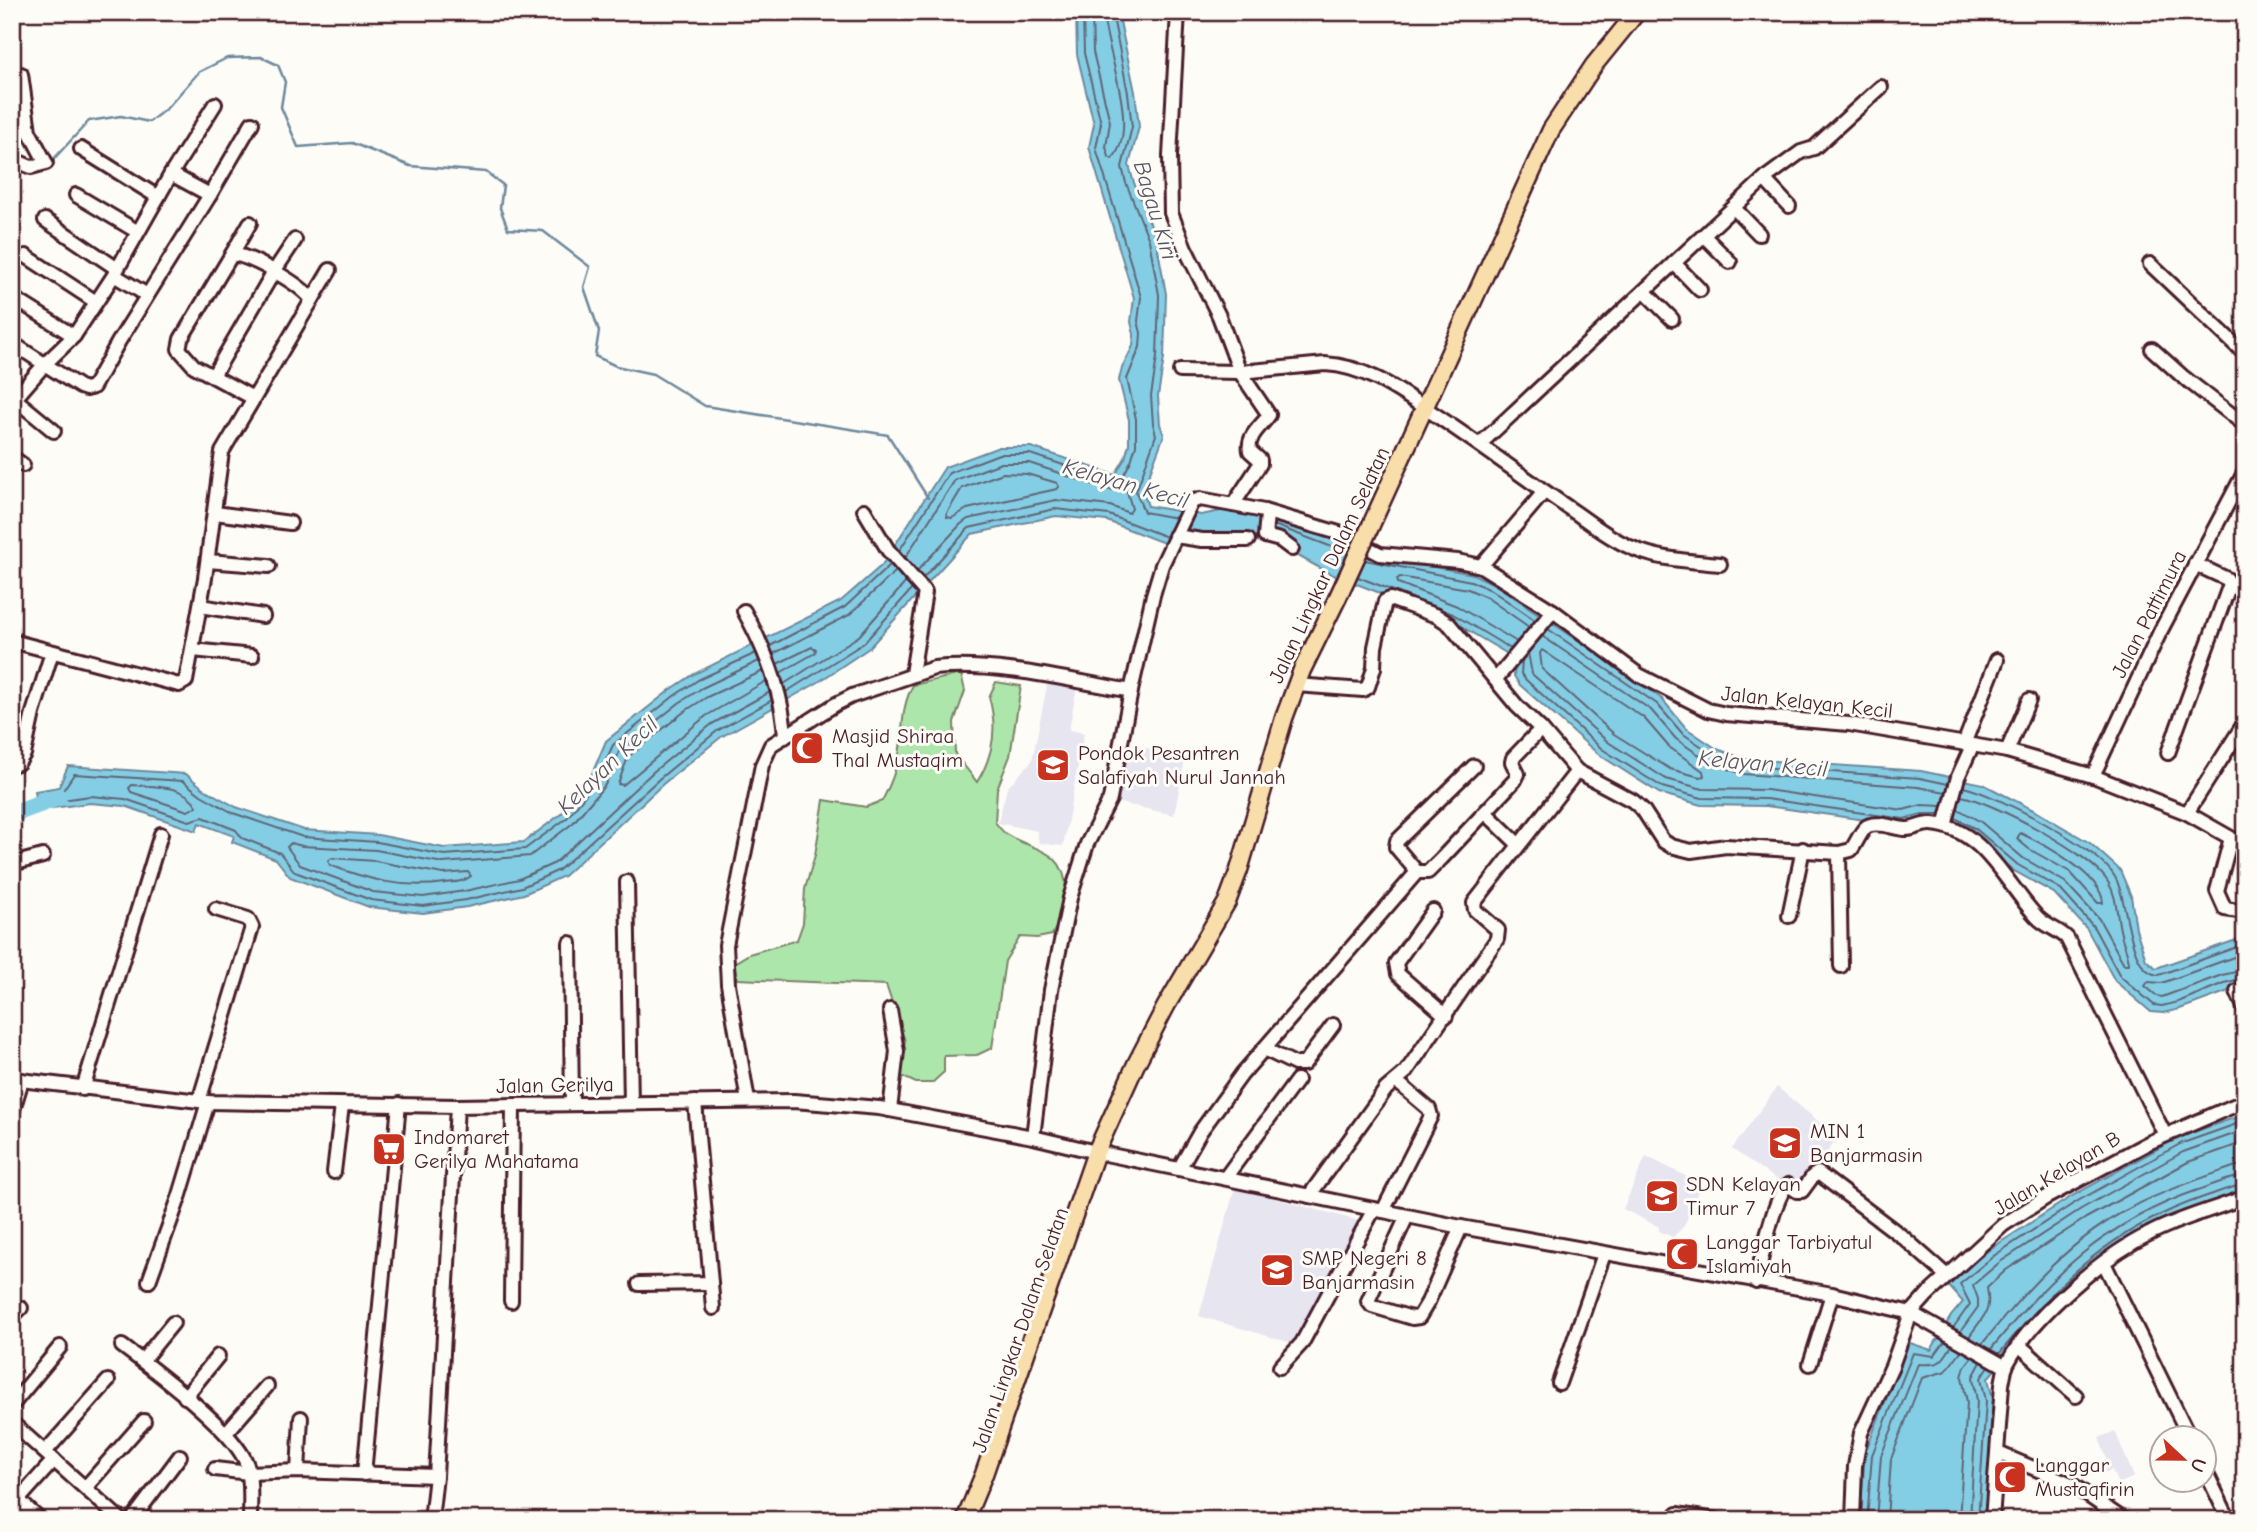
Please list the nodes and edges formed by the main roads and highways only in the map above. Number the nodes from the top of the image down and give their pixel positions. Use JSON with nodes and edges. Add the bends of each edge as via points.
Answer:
{"nodes":[{"id":1,"x":1637,"y":12,"type":"edge"},
{"id":2,"x":1096,"y":1153,"type":"junction"},
{"id":3,"x":965,"y":1520,"type":"edge"},
{"id":4,"x":973,"y":1520,"type":"edge"}],
"edges":[{"from":1,"to":2,"type":"main road","name":"Jalan Lingkar Dalam Selatan","bridge":true,"via":[[1594,65],[1551,130],[1296,685],[1227,902],[1136,1063]]},
{"from":2,"to":3,"type":"main road","name":"Jalan Lingkar Dalam Selatan"},
{"from":2,"to":4,"type":"main road","name":"Jalan Lingkar Dalam Selatan","via":[[1101,1159],[1076,1234]]}]}
